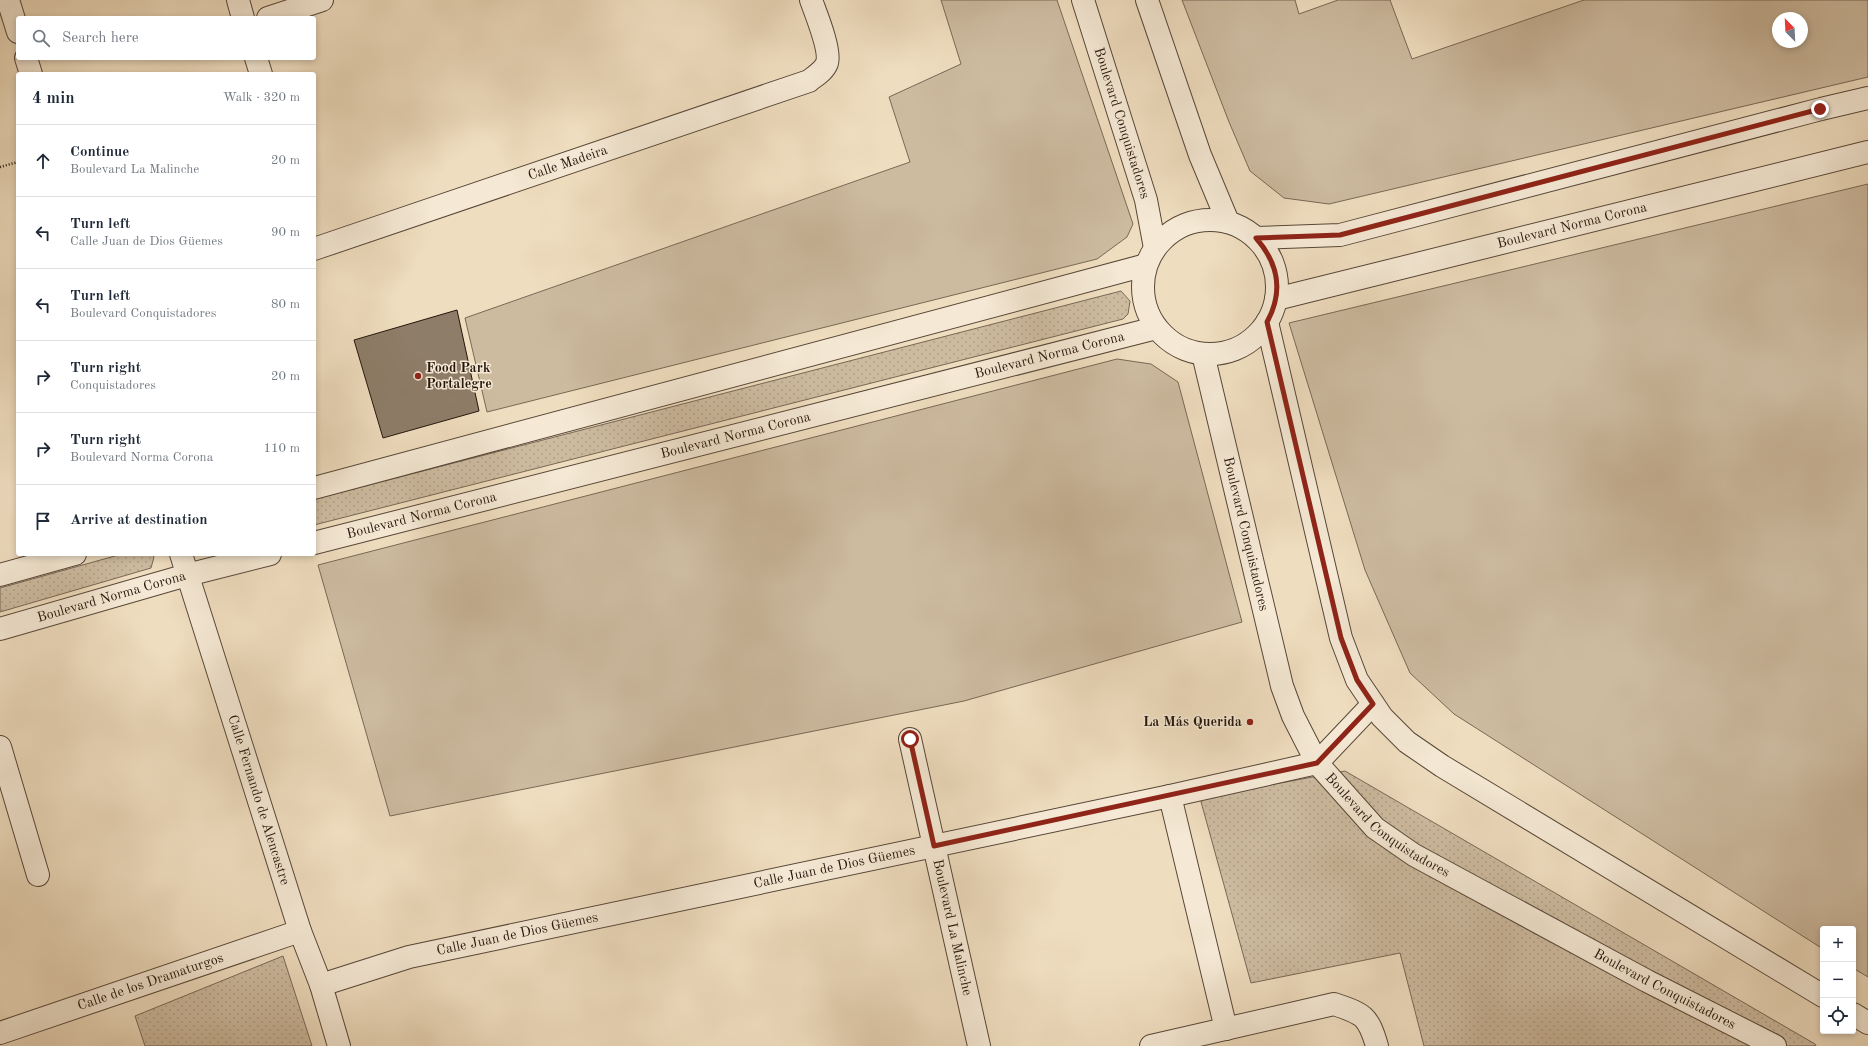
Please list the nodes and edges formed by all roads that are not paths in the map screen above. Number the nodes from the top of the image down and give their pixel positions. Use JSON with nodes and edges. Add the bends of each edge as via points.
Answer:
{"nodes":[{"id":1,"x":8,"y":0,"type":"edge"},
{"id":2,"x":238,"y":0,"type":"edge"},
{"id":3,"x":322,"y":0,"type":"edge"},
{"id":4,"x":811,"y":0,"type":"edge"},
{"id":5,"x":1083,"y":0,"type":"edge"},
{"id":6,"x":1147,"y":0,"type":"edge"},
{"id":7,"x":243,"y":16,"type":"edge"},
{"id":8,"x":274,"y":16,"type":"edge"},
{"id":9,"x":16,"y":26,"type":"edge"},
{"id":10,"x":27,"y":60,"type":"edge"},
{"id":11,"x":257,"y":60,"type":"edge"},
{"id":12,"x":30,"y":72,"type":"edge"},
{"id":13,"x":260,"y":72,"type":"edge"},
{"id":14,"x":1868,"y":98,"type":"edge"},
{"id":15,"x":1868,"y":152,"type":"edge"},
{"id":16,"x":1228,"y":222,"type":"junction"},
{"id":17,"x":1256,"y":238,"type":"junction"},
{"id":18,"x":316,"y":248,"type":"edge"},
{"id":19,"x":1150,"y":256,"type":"junction"},
{"id":20,"x":1276,"y":299,"type":"junction"},
{"id":21,"x":1267,"y":322,"type":"junction"},
{"id":22,"x":1156,"y":328,"type":"junction"},
{"id":23,"x":1203,"y":354,"type":"junction"},
{"id":24,"x":316,"y":487,"type":"edge"},
{"id":25,"x":316,"y":542,"type":"edge"},
{"id":26,"x":68,"y":556,"type":"edge"},
{"id":27,"x":182,"y":556,"type":"edge"},
{"id":28,"x":262,"y":556,"type":"edge"},
{"id":29,"x":0,"y":575,"type":"edge"},
{"id":30,"x":187,"y":575,"type":"junction"},
{"id":31,"x":0,"y":629,"type":"edge"},
{"id":32,"x":1373,"y":704,"type":"junction"},
{"id":33,"x":910,"y":739,"type":"dead end"},
{"id":34,"x":0,"y":747,"type":"edge"},
{"id":35,"x":1317,"y":763,"type":"junction"},
{"id":36,"x":1170,"y":796,"type":"junction"},
{"id":37,"x":934,"y":846,"type":"junction"},
{"id":38,"x":38,"y":875,"type":"dead end"},
{"id":39,"x":300,"y":931,"type":"junction"},
{"id":40,"x":321,"y":985,"type":"junction"},
{"id":41,"x":1820,"y":994,"type":"edge"},
{"id":42,"x":1856,"y":1016,"type":"edge"},
{"id":43,"x":1868,"y":1023,"type":"edge"},
{"id":44,"x":1226,"y":1029,"type":"junction"},
{"id":45,"x":0,"y":1033,"type":"edge"},
{"id":46,"x":339,"y":1046,"type":"edge"},
{"id":47,"x":979,"y":1046,"type":"edge"},
{"id":48,"x":1151,"y":1046,"type":"edge"},
{"id":49,"x":1377,"y":1046,"type":"edge"},
{"id":50,"x":1775,"y":1046,"type":"edge"}],
"edges":[{"from":1,"to":9,"type":"street"},
{"from":2,"to":7,"type":"street"},
{"from":3,"to":8,"type":"street"},
{"from":4,"to":18,"type":"street","name":"Calle Madeira","via":[[827,52],[827,63],[810,81]]},
{"from":5,"to":19,"type":"street","name":"Boulevard Conquistadores","via":[[1146,200]]},
{"from":6,"to":16,"type":"street","via":[[1200,155]]},
{"from":10,"to":12,"type":"street"},
{"from":11,"to":13,"type":"street"},
{"from":14,"to":17,"type":"street","via":[[1340,235]]},
{"from":15,"to":20,"type":"street","name":"Boulevard Norma Corona"},
{"from":16,"to":17,"type":"street","via":[[1243,228]]},
{"from":16,"to":19,"type":"street","via":[[1208,219],[1188,223],[1169,233]]},
{"from":17,"to":20,"type":"street","via":[[1267,250],[1274,266],[1277,282]]},
{"from":19,"to":22,"type":"street","via":[[1142,286],[1146,309]]},
{"from":19,"to":24,"type":"street"},
{"from":20,"to":21,"type":"street"},
{"from":21,"to":23,"type":"street","via":[[1255,336],[1240,347],[1222,353]]},
{"from":21,"to":32,"type":"street","via":[[1341,638],[1357,680]]},
{"from":22,"to":23,"type":"street","via":[[1169,341],[1185,350]]},
{"from":22,"to":25,"type":"street","name":"Boulevard Norma Corona"},
{"from":23,"to":35,"type":"street","name":"Boulevard Conquistadores","via":[[1282,686],[1293,716]]},
{"from":26,"to":29,"type":"street"},
{"from":27,"to":30,"type":"street","name":"Calle Fernando de Alencastre"},
{"from":28,"to":30,"type":"street","name":"Boulevard Norma Corona"},
{"from":30,"to":31,"type":"street","name":"Boulevard Norma Corona"},
{"from":30,"to":39,"type":"street","name":"Calle Fernando de Alencastre"},
{"from":32,"to":35,"type":"street"},
{"from":32,"to":41,"type":"street","via":[[1407,742],[1442,766]]},
{"from":33,"to":37,"type":"street","name":"Boulevard La Malinche"},
{"from":34,"to":38,"type":"street"},
{"from":35,"to":36,"type":"street","name":"Calle Juan de Dios Güemes"},
{"from":35,"to":50,"type":"street","name":"Boulevard Conquistadores","via":[[1375,828],[1414,855],[1647,982]]},
{"from":36,"to":37,"type":"street","name":"Calle Juan de Dios Güemes"},
{"from":36,"to":44,"type":"street"},
{"from":37,"to":40,"type":"street","name":"Calle Juan de Dios Güemes","via":[[409,957]]},
{"from":37,"to":47,"type":"street","name":"Boulevard La Malinche"},
{"from":39,"to":40,"type":"street","name":"Calle Fernando de Alencastre"},
{"from":39,"to":45,"type":"street","name":"Calle de los Dramaturgos"},
{"from":40,"to":46,"type":"street","name":"Calle Fernando de Alencastre"},
{"from":42,"to":43,"type":"street"},
{"from":44,"to":48,"type":"street"},
{"from":44,"to":49,"type":"street","via":[[1334,1004],[1366,1019]]}]}
